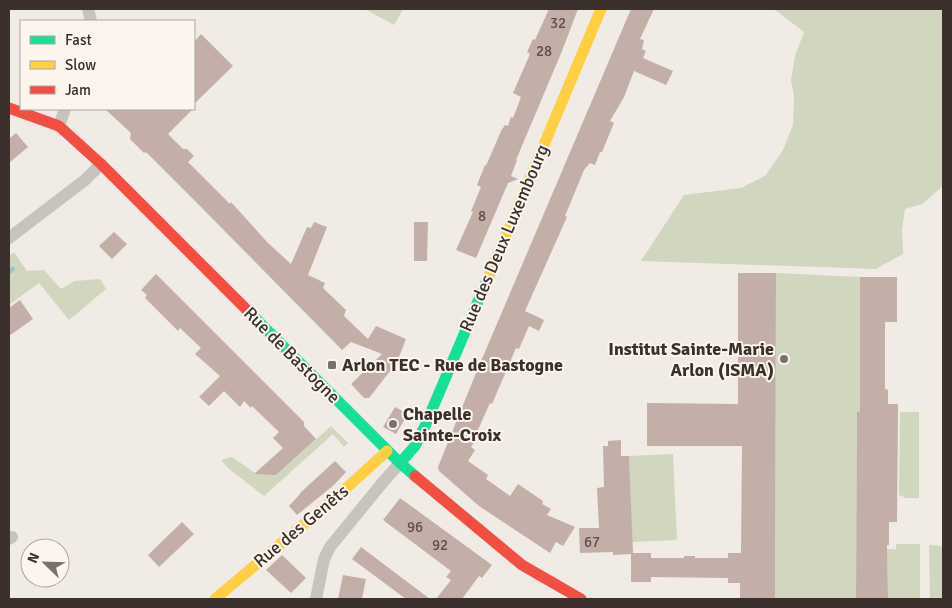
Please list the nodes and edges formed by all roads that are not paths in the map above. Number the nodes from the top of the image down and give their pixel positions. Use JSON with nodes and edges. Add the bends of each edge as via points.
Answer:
{"nodes":[{"id":1,"x":601,"y":9,"type":"edge"},
{"id":2,"x":9,"y":108,"type":"edge"},
{"id":3,"x":65,"y":110,"type":"edge"},
{"id":4,"x":59,"y":126,"type":"junction"},
{"id":5,"x":101,"y":164,"type":"junction"},
{"id":6,"x":9,"y":238,"type":"edge"},
{"id":7,"x":387,"y":451,"type":"junction"},
{"id":8,"x":400,"y":463,"type":"junction"},
{"id":9,"x":215,"y":599,"type":"edge"},
{"id":10,"x":316,"y":599,"type":"edge"},
{"id":11,"x":580,"y":599,"type":"edge"}],
"edges":[{"from":1,"to":8,"type":"main road","name":"Rue des Deux Luxembourg","via":[[425,426],[415,446]]},
{"from":2,"to":4,"type":"main road","name":"Rue de Bastogne"},
{"from":3,"to":4,"type":"street"},
{"from":4,"to":5,"type":"main road","name":"Rue de Bastogne"},
{"from":5,"to":6,"type":"street"},
{"from":5,"to":7,"type":"main road","name":"Rue de Bastogne"},
{"from":7,"to":8,"type":"main road","name":"Rue de Bastogne"},
{"from":7,"to":9,"type":"main road","name":"Rue des Genêts"},
{"from":8,"to":10,"type":"street","via":[[330,547],[324,559]]},
{"from":8,"to":11,"type":"main road","name":"Rue de Bastogne","via":[[515,559]]}]}
